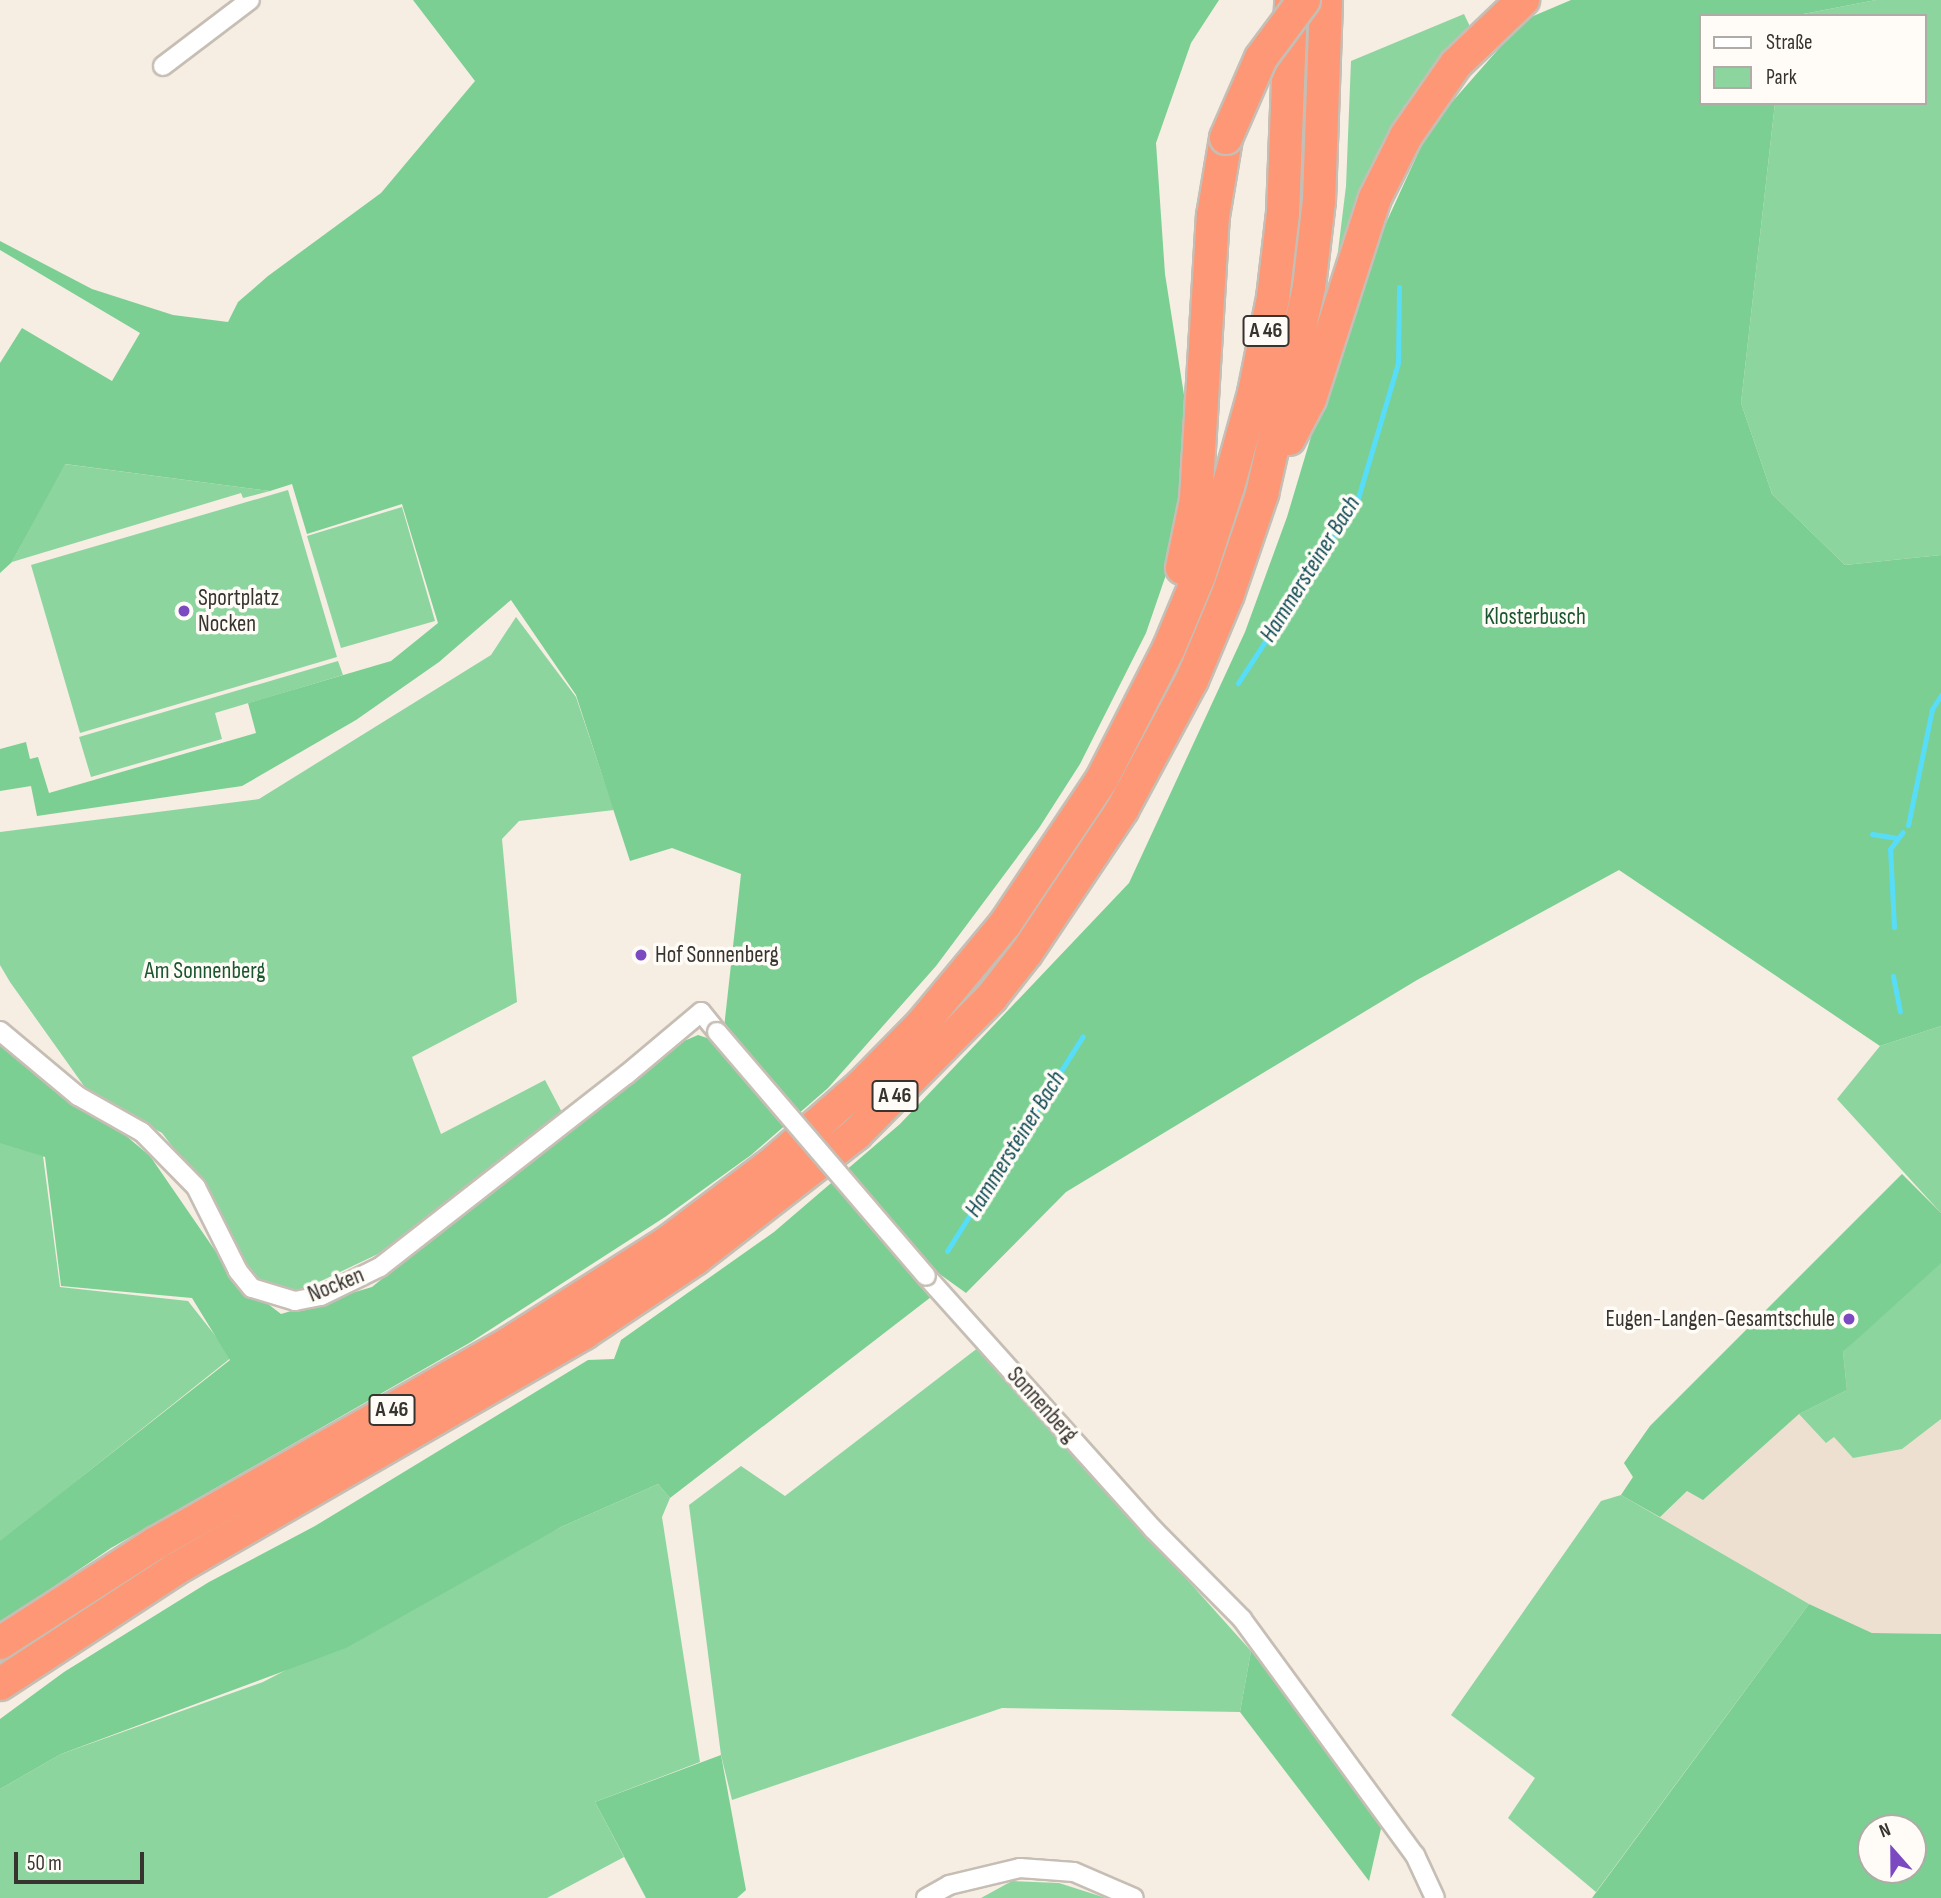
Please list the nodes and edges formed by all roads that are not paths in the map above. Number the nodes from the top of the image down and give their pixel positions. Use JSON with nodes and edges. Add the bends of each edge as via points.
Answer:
{"nodes":[{"id":1,"x":250,"y":0,"type":"edge"},
{"id":2,"x":1291,"y":0,"type":"edge"},
{"id":3,"x":1304,"y":0,"type":"edge"},
{"id":4,"x":1326,"y":0,"type":"edge"},
{"id":5,"x":1523,"y":0,"type":"edge"},
{"id":6,"x":163,"y":66,"type":"dead end"},
{"id":7,"x":1262,"y":494,"type":"junction"},
{"id":8,"x":1169,"y":648,"type":"junction"},
{"id":9,"x":701,"y":1012,"type":"joint"},
{"id":10,"x":0,"y":1031,"type":"edge"},
{"id":11,"x":0,"y":1643,"type":"edge"},
{"id":12,"x":0,"y":1684,"type":"edge"},
{"id":13,"x":926,"y":1898,"type":"edge"},
{"id":14,"x":1134,"y":1898,"type":"edge"},
{"id":15,"x":1435,"y":1898,"type":"edge"}],
"edges":[{"from":1,"to":6,"type":"street"},
{"from":2,"to":8,"type":"highway","number":"A 46","via":[[1283,213],[1273,298],[1254,393],[1228,486],[1199,576]]},
{"from":3,"to":8,"type":"highway","bridge":true,"via":[[1261,58],[1226,138],[1213,216],[1196,500]]},
{"from":4,"to":7,"type":"highway","number":"A 46","via":[[1320,201],[1309,287]]},
{"from":5,"to":7,"type":"highway","via":[[1477,40],[1406,136],[1375,198],[1310,399]]},
{"from":7,"to":12,"type":"highway","number":"A 46","via":[[1192,680],[1122,810],[1060,907],[991,998],[856,1134],[695,1259],[584,1333],[174,1570]]},
{"from":8,"to":11,"type":"highway","number":"A 46","via":[[1102,779],[1028,894],[922,1024],[815,1128],[732,1195],[592,1292],[156,1543]]},
{"from":9,"to":10,"type":"street","name":"Nocken","via":[[380,1267],[321,1296],[295,1301],[252,1288],[238,1271],[196,1187],[142,1132],[78,1096]]},
{"from":9,"to":15,"type":"street","name":"Sonnenberg","bridge":true,"via":[[926,1276],[1153,1529],[1242,1619],[1415,1855]]},
{"from":13,"to":14,"type":"street","via":[[961,1881],[1020,1868],[1074,1872]]}]}
